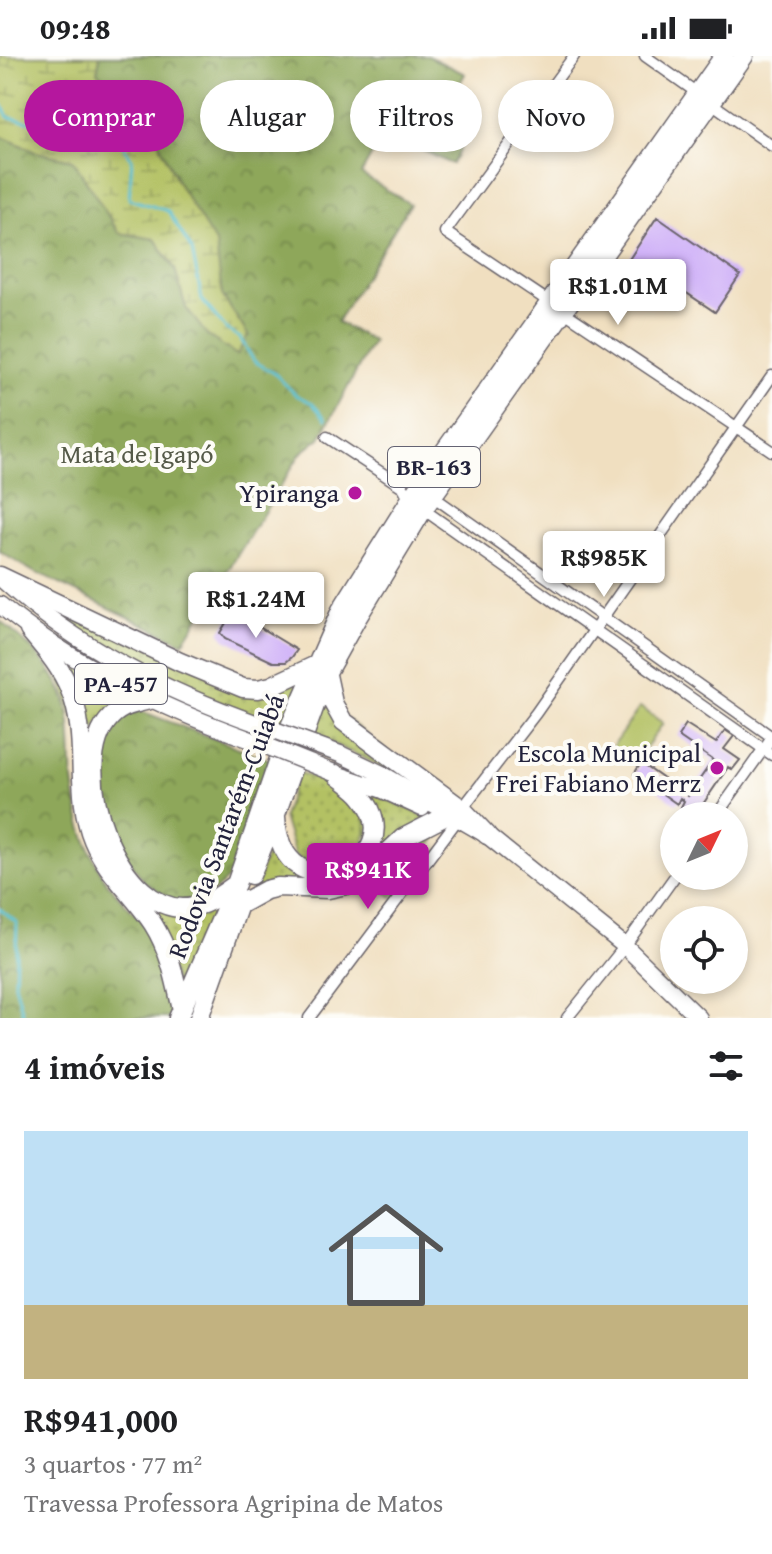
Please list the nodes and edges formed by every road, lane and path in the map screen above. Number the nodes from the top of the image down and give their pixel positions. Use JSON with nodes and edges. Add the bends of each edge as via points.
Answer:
{"nodes":[{"id":1,"x":574,"y":56,"type":"edge"},
{"id":2,"x":645,"y":56,"type":"edge"},
{"id":3,"x":724,"y":56,"type":"edge"},
{"id":4,"x":744,"y":56,"type":"edge"},
{"id":5,"x":704,"y":98,"type":"junction"},
{"id":6,"x":772,"y":146,"type":"edge"},
{"id":7,"x":557,"y":307,"type":"junction"},
{"id":8,"x":772,"y":376,"type":"edge"},
{"id":9,"x":736,"y":427,"type":"junction"},
{"id":10,"x":327,"y":437,"type":"dead end"},
{"id":11,"x":772,"y":451,"type":"edge"},
{"id":12,"x":418,"y":496,"type":"junction"},
{"id":13,"x":0,"y":577,"type":"edge"},
{"id":14,"x":0,"y":605,"type":"edge"},
{"id":15,"x":603,"y":619,"type":"junction"},
{"id":16,"x":595,"y":629,"type":"junction"},
{"id":17,"x":29,"y":630,"type":"junction"},
{"id":18,"x":320,"y":669,"type":"junction"},
{"id":19,"x":150,"y":700,"type":"junction"},
{"id":20,"x":772,"y":737,"type":"edge"},
{"id":21,"x":768,"y":752,"type":"edge"},
{"id":22,"x":334,"y":773,"type":"junction"},
{"id":23,"x":727,"y":802,"type":"edge"},
{"id":24,"x":276,"y":814,"type":"junction"},
{"id":25,"x":454,"y":817,"type":"junction"},
{"id":26,"x":487,"y":835,"type":"joint"},
{"id":27,"x":528,"y":868,"type":"junction"},
{"id":28,"x":236,"y":884,"type":"junction"},
{"id":29,"x":665,"y":890,"type":"edge"},
{"id":30,"x":239,"y":905,"type":"junction"},
{"id":31,"x":625,"y":946,"type":"junction"},
{"id":32,"x":180,"y":1014,"type":"edge"},
{"id":33,"x":199,"y":1018,"type":"edge"},
{"id":34,"x":309,"y":1018,"type":"edge"},
{"id":35,"x":567,"y":1018,"type":"edge"},
{"id":36,"x":699,"y":1018,"type":"edge"}],
"edges":[{"from":1,"to":7,"type":"street","via":[[445,232]]},
{"from":2,"to":5,"type":"street"},
{"from":3,"to":5,"type":"highway","name":"Rodovia Santarém-Cuiabá","number":"BR-163"},
{"from":4,"to":5,"type":"highway","name":"Rodovia Santarém-Cuiabá","number":"BR-163"},
{"from":5,"to":6,"type":"street"},
{"from":5,"to":7,"type":"highway","name":"Rodovia Santarém-Cuiabá","number":"BR-163"},
{"from":7,"to":9,"type":"street"},
{"from":7,"to":12,"type":"highway","name":"Rodovia Santarém-Cuiabá","number":"BR-163"},
{"from":8,"to":9,"type":"street"},
{"from":9,"to":11,"type":"street"},
{"from":9,"to":15,"type":"street"},
{"from":10,"to":12,"type":"street"},
{"from":12,"to":15,"type":"street"},
{"from":12,"to":16,"type":"street"},
{"from":12,"to":18,"type":"highway","name":"Rodovia Santarém-Cuiabá","number":"BR-163"},
{"from":13,"to":18,"type":"highway","via":[[243,688],[271,686]]},
{"from":13,"to":25,"type":"main road","number":"PA-457","bridge":true,"via":[[73,637],[141,676],[340,754]]},
{"from":14,"to":17,"type":"main road","number":"PA-457"},
{"from":15,"to":16,"type":"street"},
{"from":15,"to":20,"type":"street"},
{"from":16,"to":21,"type":"street"},
{"from":16,"to":25,"type":"street"},
{"from":17,"to":19,"type":"main road","number":"PA-457"},
{"from":17,"to":32,"type":"highway","number":"BR-163","via":[[71,691],[92,839],[106,867],[162,938]]},
{"from":18,"to":24,"type":"highway","name":"Rodovia Santarém-Cuiabá","number":"BR-163"},
{"from":18,"to":25,"type":"highway","via":[[343,721]]},
{"from":18,"to":28,"type":"highway","name":"Rodovia Santarém-Cuiabá","number":"BR-163","via":[[291,724]]},
{"from":19,"to":22,"type":"main road","number":"PA-457","bridge":true},
{"from":19,"to":28,"type":"highway","via":[[115,713],[95,744],[93,791],[112,848],[141,888],[167,906],[194,907]]},
{"from":20,"to":21,"type":"street"},
{"from":21,"to":23,"type":"street"},
{"from":22,"to":24,"type":"highway","via":[[364,798],[373,820],[372,842],[354,865],[329,874],[305,869],[286,852]]},
{"from":22,"to":25,"type":"main road"},
{"from":24,"to":30,"type":"highway","name":"Rodovia Santarém-Cuiabá","number":"BR-163"},
{"from":25,"to":26,"type":"highway"},
{"from":25,"to":27,"type":"main road"},
{"from":25,"to":30,"type":"highway","via":[[403,838],[355,883],[328,889],[278,887]]},
{"from":25,"to":34,"type":"street"},
{"from":26,"to":27,"type":"main road"},
{"from":27,"to":31,"type":"main road"},
{"from":28,"to":32,"type":"highway","name":"Rodovia Santarém-Cuiabá","number":"BR-163"},
{"from":29,"to":31,"type":"street"},
{"from":30,"to":33,"type":"highway","name":"Rodovia Santarém-Cuiabá","number":"BR-163"},
{"from":31,"to":35,"type":"street"},
{"from":31,"to":36,"type":"main road"}]}
